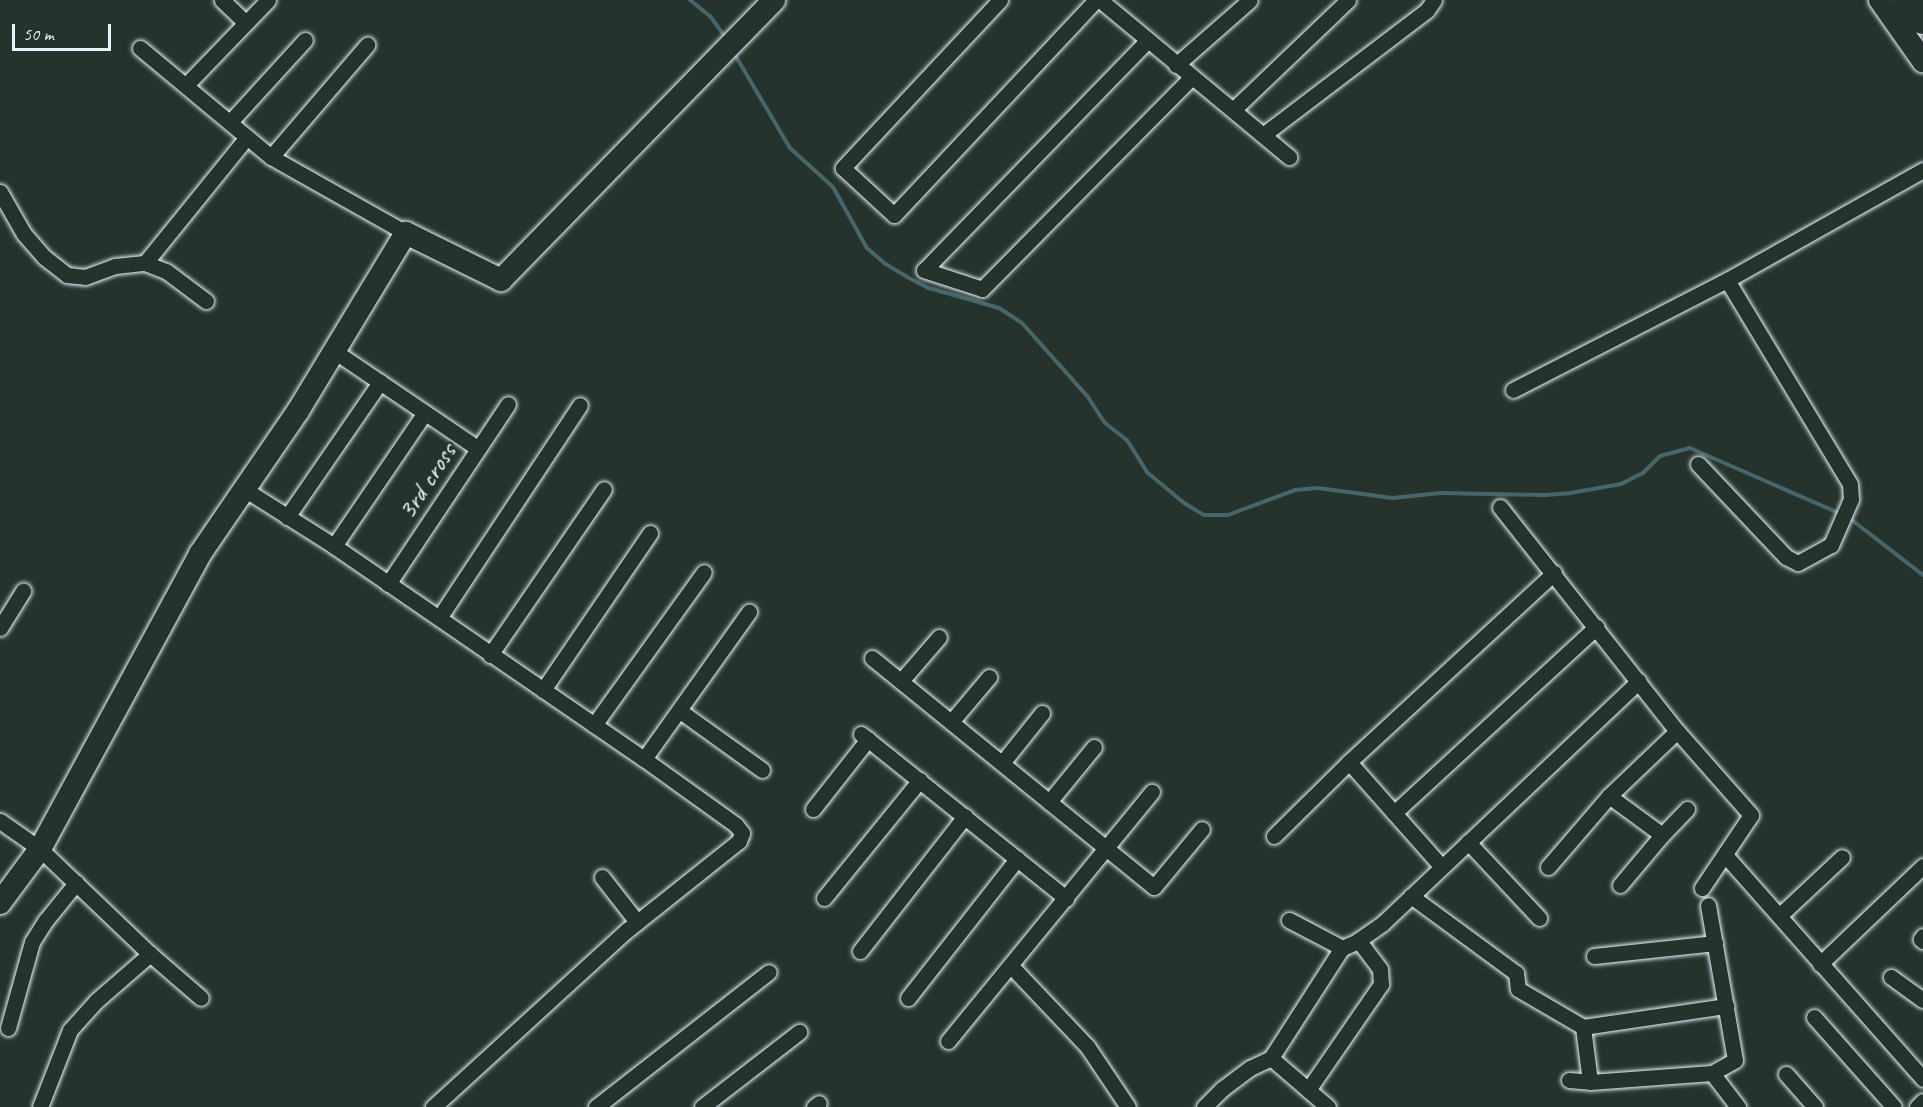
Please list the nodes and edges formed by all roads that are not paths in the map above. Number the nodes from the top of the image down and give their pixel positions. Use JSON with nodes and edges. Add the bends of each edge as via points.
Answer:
{"nodes":[{"id":1,"x":222,"y":0,"type":"edge"},
{"id":2,"x":268,"y":0,"type":"edge"},
{"id":3,"x":774,"y":0,"type":"edge"},
{"id":4,"x":1000,"y":0,"type":"edge"},
{"id":5,"x":1098,"y":0,"type":"edge"},
{"id":6,"x":1250,"y":0,"type":"edge"},
{"id":7,"x":1348,"y":0,"type":"edge"},
{"id":8,"x":1434,"y":0,"type":"edge"},
{"id":9,"x":1880,"y":0,"type":"edge"},
{"id":10,"x":1908,"y":0,"type":"edge"},
{"id":11,"x":1923,"y":20,"type":"edge"},
{"id":12,"x":246,"y":22,"type":"junction"},
{"id":13,"x":305,"y":40,"type":"dead end"},
{"id":14,"x":1148,"y":40,"type":"junction"},
{"id":15,"x":367,"y":45,"type":"dead end"},
{"id":16,"x":140,"y":48,"type":"dead end"},
{"id":17,"x":1923,"y":61,"type":"edge"},
{"id":18,"x":1176,"y":65,"type":"junction"},
{"id":19,"x":1191,"y":78,"type":"junction"},
{"id":20,"x":186,"y":85,"type":"junction"},
{"id":21,"x":1233,"y":110,"type":"junction"},
{"id":22,"x":230,"y":122,"type":"junction"},
{"id":23,"x":1263,"y":135,"type":"junction"},
{"id":24,"x":247,"y":137,"type":"junction"},
{"id":25,"x":271,"y":157,"type":"junction"},
{"id":26,"x":1289,"y":157,"type":"dead end"},
{"id":27,"x":1923,"y":170,"type":"edge"},
{"id":28,"x":0,"y":192,"type":"edge"},
{"id":29,"x":406,"y":233,"type":"junction"},
{"id":30,"x":145,"y":263,"type":"junction"},
{"id":31,"x":1727,"y":280,"type":"junction"},
{"id":32,"x":206,"y":301,"type":"dead end"},
{"id":33,"x":334,"y":351,"type":"junction"},
{"id":34,"x":380,"y":382,"type":"junction"},
{"id":35,"x":1513,"y":390,"type":"dead end"},
{"id":36,"x":508,"y":404,"type":"dead end"},
{"id":37,"x":580,"y":405,"type":"dead end"},
{"id":38,"x":424,"y":414,"type":"junction"},
{"id":39,"x":477,"y":448,"type":"junction"},
{"id":40,"x":1698,"y":464,"type":"dead end"},
{"id":41,"x":244,"y":489,"type":"junction"},
{"id":42,"x":604,"y":489,"type":"dead end"},
{"id":43,"x":1500,"y":507,"type":"dead end"},
{"id":44,"x":287,"y":517,"type":"junction"},
{"id":45,"x":650,"y":533,"type":"dead end"},
{"id":46,"x":334,"y":546,"type":"junction"},
{"id":47,"x":704,"y":572,"type":"dead end"},
{"id":48,"x":1554,"y":573,"type":"junction"},
{"id":49,"x":388,"y":584,"type":"junction"},
{"id":50,"x":23,"y":591,"type":"dead end"},
{"id":51,"x":749,"y":612,"type":"dead end"},
{"id":52,"x":439,"y":618,"type":"junction"},
{"id":53,"x":1596,"y":627,"type":"junction"},
{"id":54,"x":0,"y":628,"type":"edge"},
{"id":55,"x":939,"y":637,"type":"dead end"},
{"id":56,"x":490,"y":654,"type":"junction"},
{"id":57,"x":872,"y":658,"type":"dead end"},
{"id":58,"x":989,"y":677,"type":"dead end"},
{"id":59,"x":901,"y":681,"type":"junction"},
{"id":60,"x":1639,"y":681,"type":"junction"},
{"id":61,"x":543,"y":690,"type":"junction"},
{"id":62,"x":680,"y":711,"type":"junction"},
{"id":63,"x":1042,"y":713,"type":"dead end"},
{"id":64,"x":951,"y":722,"type":"junction"},
{"id":65,"x":594,"y":725,"type":"junction"},
{"id":66,"x":1677,"y":731,"type":"junction"},
{"id":67,"x":1094,"y":747,"type":"dead end"},
{"id":68,"x":644,"y":759,"type":"junction"},
{"id":69,"x":1349,"y":762,"type":"junction"},
{"id":70,"x":1002,"y":763,"type":"junction"},
{"id":71,"x":762,"y":770,"type":"dead end"},
{"id":72,"x":920,"y":780,"type":"junction"},
{"id":73,"x":1152,"y":792,"type":"dead end"},
{"id":74,"x":1609,"y":796,"type":"junction"},
{"id":75,"x":1049,"y":802,"type":"junction"},
{"id":76,"x":813,"y":809,"type":"dead end"},
{"id":77,"x":1687,"y":809,"type":"dead end"},
{"id":78,"x":1394,"y":813,"type":"junction"},
{"id":79,"x":965,"y":816,"type":"junction"},
{"id":80,"x":0,"y":821,"type":"edge"},
{"id":81,"x":1202,"y":829,"type":"dead end"},
{"id":82,"x":1662,"y":835,"type":"junction"},
{"id":83,"x":1274,"y":836,"type":"dead end"},
{"id":84,"x":1468,"y":842,"type":"junction"},
{"id":85,"x":1107,"y":848,"type":"junction"},
{"id":86,"x":40,"y":849,"type":"junction"},
{"id":87,"x":1725,"y":855,"type":"junction"},
{"id":88,"x":1842,"y":857,"type":"dead end"},
{"id":89,"x":1017,"y":859,"type":"junction"},
{"id":90,"x":1923,"y":866,"type":"edge"},
{"id":91,"x":1442,"y":867,"type":"junction"},
{"id":92,"x":1548,"y":867,"type":"dead end"},
{"id":93,"x":602,"y":877,"type":"dead end"},
{"id":94,"x":76,"y":883,"type":"junction"},
{"id":95,"x":1620,"y":885,"type":"dead end"},
{"id":96,"x":1702,"y":888,"type":"dead end"},
{"id":97,"x":1412,"y":896,"type":"junction"},
{"id":98,"x":824,"y":898,"type":"dead end"},
{"id":99,"x":1066,"y":898,"type":"junction"},
{"id":100,"x":0,"y":903,"type":"edge"},
{"id":101,"x":1708,"y":905,"type":"dead end"},
{"id":102,"x":1779,"y":916,"type":"junction"},
{"id":103,"x":1539,"y":918,"type":"dead end"},
{"id":104,"x":1289,"y":920,"type":"dead end"},
{"id":105,"x":637,"y":922,"type":"junction"},
{"id":106,"x":1923,"y":936,"type":"edge"},
{"id":107,"x":1358,"y":940,"type":"junction"},
{"id":108,"x":1923,"y":941,"type":"edge"},
{"id":109,"x":1715,"y":943,"type":"junction"},
{"id":110,"x":1342,"y":948,"type":"junction"},
{"id":111,"x":860,"y":951,"type":"dead end"},
{"id":112,"x":150,"y":954,"type":"junction"},
{"id":113,"x":1594,"y":956,"type":"dead end"},
{"id":114,"x":1820,"y":964,"type":"junction"},
{"id":115,"x":1011,"y":966,"type":"junction"},
{"id":116,"x":769,"y":972,"type":"dead end"},
{"id":117,"x":1891,"y":977,"type":"dead end"},
{"id":118,"x":201,"y":998,"type":"dead end"},
{"id":119,"x":908,"y":998,"type":"dead end"},
{"id":120,"x":1923,"y":1000,"type":"edge"},
{"id":121,"x":1726,"y":1006,"type":"junction"},
{"id":122,"x":1814,"y":1017,"type":"dead end"},
{"id":123,"x":1583,"y":1027,"type":"junction"},
{"id":124,"x":8,"y":1028,"type":"dead end"},
{"id":125,"x":799,"y":1032,"type":"dead end"},
{"id":126,"x":948,"y":1041,"type":"dead end"},
{"id":127,"x":1271,"y":1058,"type":"junction"},
{"id":128,"x":1712,"y":1073,"type":"junction"},
{"id":129,"x":1786,"y":1074,"type":"dead end"},
{"id":130,"x":1923,"y":1079,"type":"edge"},
{"id":131,"x":1569,"y":1080,"type":"dead end"},
{"id":132,"x":1590,"y":1082,"type":"junction"},
{"id":133,"x":1308,"y":1090,"type":"junction"},
{"id":134,"x":1923,"y":1101,"type":"edge"},
{"id":135,"x":44,"y":1106,"type":"edge"},
{"id":136,"x":433,"y":1107,"type":"edge"},
{"id":137,"x":596,"y":1107,"type":"edge"},
{"id":138,"x":702,"y":1107,"type":"edge"},
{"id":139,"x":1128,"y":1107,"type":"edge"},
{"id":140,"x":1204,"y":1107,"type":"edge"},
{"id":141,"x":1328,"y":1107,"type":"edge"},
{"id":142,"x":1738,"y":1107,"type":"edge"},
{"id":143,"x":1815,"y":1107,"type":"edge"},
{"id":144,"x":1894,"y":1107,"type":"edge"},
{"id":145,"x":1917,"y":1107,"type":"edge"}],
"edges":[{"from":1,"to":12,"type":"street"},
{"from":2,"to":12,"type":"street"},
{"from":3,"to":29,"type":"street","via":[[501,280]]},
{"from":4,"to":5,"type":"street","via":[[843,168],[894,215]]},
{"from":5,"to":14,"type":"street"},
{"from":6,"to":18,"type":"street"},
{"from":7,"to":21,"type":"street"},
{"from":8,"to":23,"type":"street","via":[[1427,10]]},
{"from":9,"to":17,"type":"street"},
{"from":10,"to":11,"type":"highway"},
{"from":12,"to":20,"type":"street"},
{"from":13,"to":22,"type":"street"},
{"from":14,"to":18,"type":"street"},
{"from":14,"to":19,"type":"street","via":[[924,270],[982,289]]},
{"from":15,"to":25,"type":"street"},
{"from":16,"to":20,"type":"street"},
{"from":18,"to":19,"type":"street"},
{"from":19,"to":21,"type":"street"},
{"from":20,"to":22,"type":"street"},
{"from":21,"to":23,"type":"street"},
{"from":22,"to":24,"type":"street"},
{"from":23,"to":26,"type":"street"},
{"from":24,"to":25,"type":"street"},
{"from":24,"to":30,"type":"street"},
{"from":25,"to":29,"type":"street"},
{"from":27,"to":31,"type":"street"},
{"from":28,"to":30,"type":"street","via":[[24,234],[67,275],[85,277],[115,266]]},
{"from":29,"to":33,"type":"street"},
{"from":30,"to":32,"type":"street","via":[[166,271]]},
{"from":31,"to":35,"type":"street"},
{"from":31,"to":40,"type":"street","via":[[1850,484],[1851,499],[1831,545],[1798,563],[1786,557]]},
{"from":33,"to":34,"type":"street"},
{"from":33,"to":41,"type":"street"},
{"from":34,"to":38,"type":"street"},
{"from":34,"to":44,"type":"street"},
{"from":36,"to":39,"type":"street","name":"3rd cross"},
{"from":37,"to":52,"type":"street"},
{"from":38,"to":39,"type":"street"},
{"from":38,"to":46,"type":"street"},
{"from":39,"to":49,"type":"street","name":"3rd cross"},
{"from":41,"to":44,"type":"street"},
{"from":41,"to":86,"type":"street","via":[[200,554]]},
{"from":42,"to":56,"type":"street"},
{"from":43,"to":48,"type":"street"},
{"from":44,"to":46,"type":"street"},
{"from":45,"to":61,"type":"street"},
{"from":46,"to":49,"type":"street"},
{"from":47,"to":65,"type":"street"},
{"from":48,"to":53,"type":"street"},
{"from":48,"to":69,"type":"street"},
{"from":49,"to":52,"type":"street"},
{"from":50,"to":54,"type":"street"},
{"from":51,"to":62,"type":"street"},
{"from":52,"to":56,"type":"street"},
{"from":53,"to":60,"type":"street"},
{"from":53,"to":78,"type":"street"},
{"from":55,"to":59,"type":"street"},
{"from":56,"to":61,"type":"street"},
{"from":57,"to":59,"type":"street"},
{"from":58,"to":64,"type":"street"},
{"from":59,"to":64,"type":"street"},
{"from":60,"to":66,"type":"street"},
{"from":60,"to":84,"type":"street"},
{"from":61,"to":65,"type":"street"},
{"from":62,"to":68,"type":"street"},
{"from":62,"to":71,"type":"street"},
{"from":63,"to":70,"type":"street"},
{"from":64,"to":70,"type":"street"},
{"from":65,"to":68,"type":"street"},
{"from":66,"to":74,"type":"street"},
{"from":66,"to":87,"type":"street","via":[[1751,815]]},
{"from":67,"to":75,"type":"street"},
{"from":68,"to":105,"type":"street","via":[[742,833],[739,840]]},
{"from":69,"to":78,"type":"street"},
{"from":69,"to":83,"type":"street"},
{"from":70,"to":75,"type":"street"},
{"from":72,"to":76,"type":"street","via":[[865,736]]},
{"from":72,"to":79,"type":"street"},
{"from":72,"to":98,"type":"street"},
{"from":73,"to":85,"type":"street"},
{"from":74,"to":82,"type":"street"},
{"from":74,"to":92,"type":"street"},
{"from":75,"to":85,"type":"street"},
{"from":77,"to":82,"type":"street"},
{"from":78,"to":91,"type":"street"},
{"from":79,"to":89,"type":"street"},
{"from":79,"to":111,"type":"street"},
{"from":80,"to":86,"type":"street"},
{"from":81,"to":85,"type":"street","via":[[1154,887]]},
{"from":82,"to":95,"type":"street"},
{"from":84,"to":91,"type":"street"},
{"from":84,"to":103,"type":"street"},
{"from":85,"to":99,"type":"street"},
{"from":86,"to":94,"type":"street"},
{"from":86,"to":100,"type":"street"},
{"from":87,"to":96,"type":"street"},
{"from":87,"to":102,"type":"street"},
{"from":88,"to":102,"type":"street"},
{"from":89,"to":99,"type":"street"},
{"from":89,"to":119,"type":"street"},
{"from":90,"to":114,"type":"street"},
{"from":91,"to":97,"type":"street"},
{"from":93,"to":105,"type":"street"},
{"from":94,"to":112,"type":"street"},
{"from":94,"to":124,"type":"street","via":[[32,942]]},
{"from":97,"to":107,"type":"street"},
{"from":97,"to":123,"type":"street","via":[[1516,973],[1518,989]]},
{"from":99,"to":115,"type":"street"},
{"from":101,"to":109,"type":"street"},
{"from":102,"to":114,"type":"street"},
{"from":104,"to":110,"type":"street"},
{"from":105,"to":136,"type":"street"},
{"from":106,"to":108,"type":"street"},
{"from":107,"to":110,"type":"street"},
{"from":107,"to":133,"type":"street","via":[[1380,969],[1381,984]]},
{"from":109,"to":113,"type":"street"},
{"from":109,"to":121,"type":"street"},
{"from":110,"to":127,"type":"street"},
{"from":112,"to":118,"type":"street"},
{"from":112,"to":135,"type":"street","via":[[96,1001],[70,1030]]},
{"from":114,"to":130,"type":"street"},
{"from":115,"to":126,"type":"street"},
{"from":115,"to":139,"type":"street","via":[[1087,1046]]},
{"from":116,"to":137,"type":"street"},
{"from":117,"to":120,"type":"street"},
{"from":121,"to":123,"type":"street"},
{"from":121,"to":128,"type":"street","via":[[1736,1060]]},
{"from":122,"to":144,"type":"street"},
{"from":123,"to":132,"type":"street"},
{"from":125,"to":138,"type":"street"},
{"from":127,"to":133,"type":"street"},
{"from":127,"to":140,"type":"street","via":[[1250,1068]]},
{"from":128,"to":132,"type":"street"},
{"from":128,"to":142,"type":"street"},
{"from":129,"to":143,"type":"street"},
{"from":131,"to":132,"type":"street"},
{"from":133,"to":141,"type":"street"},
{"from":134,"to":145,"type":"street"}]}
